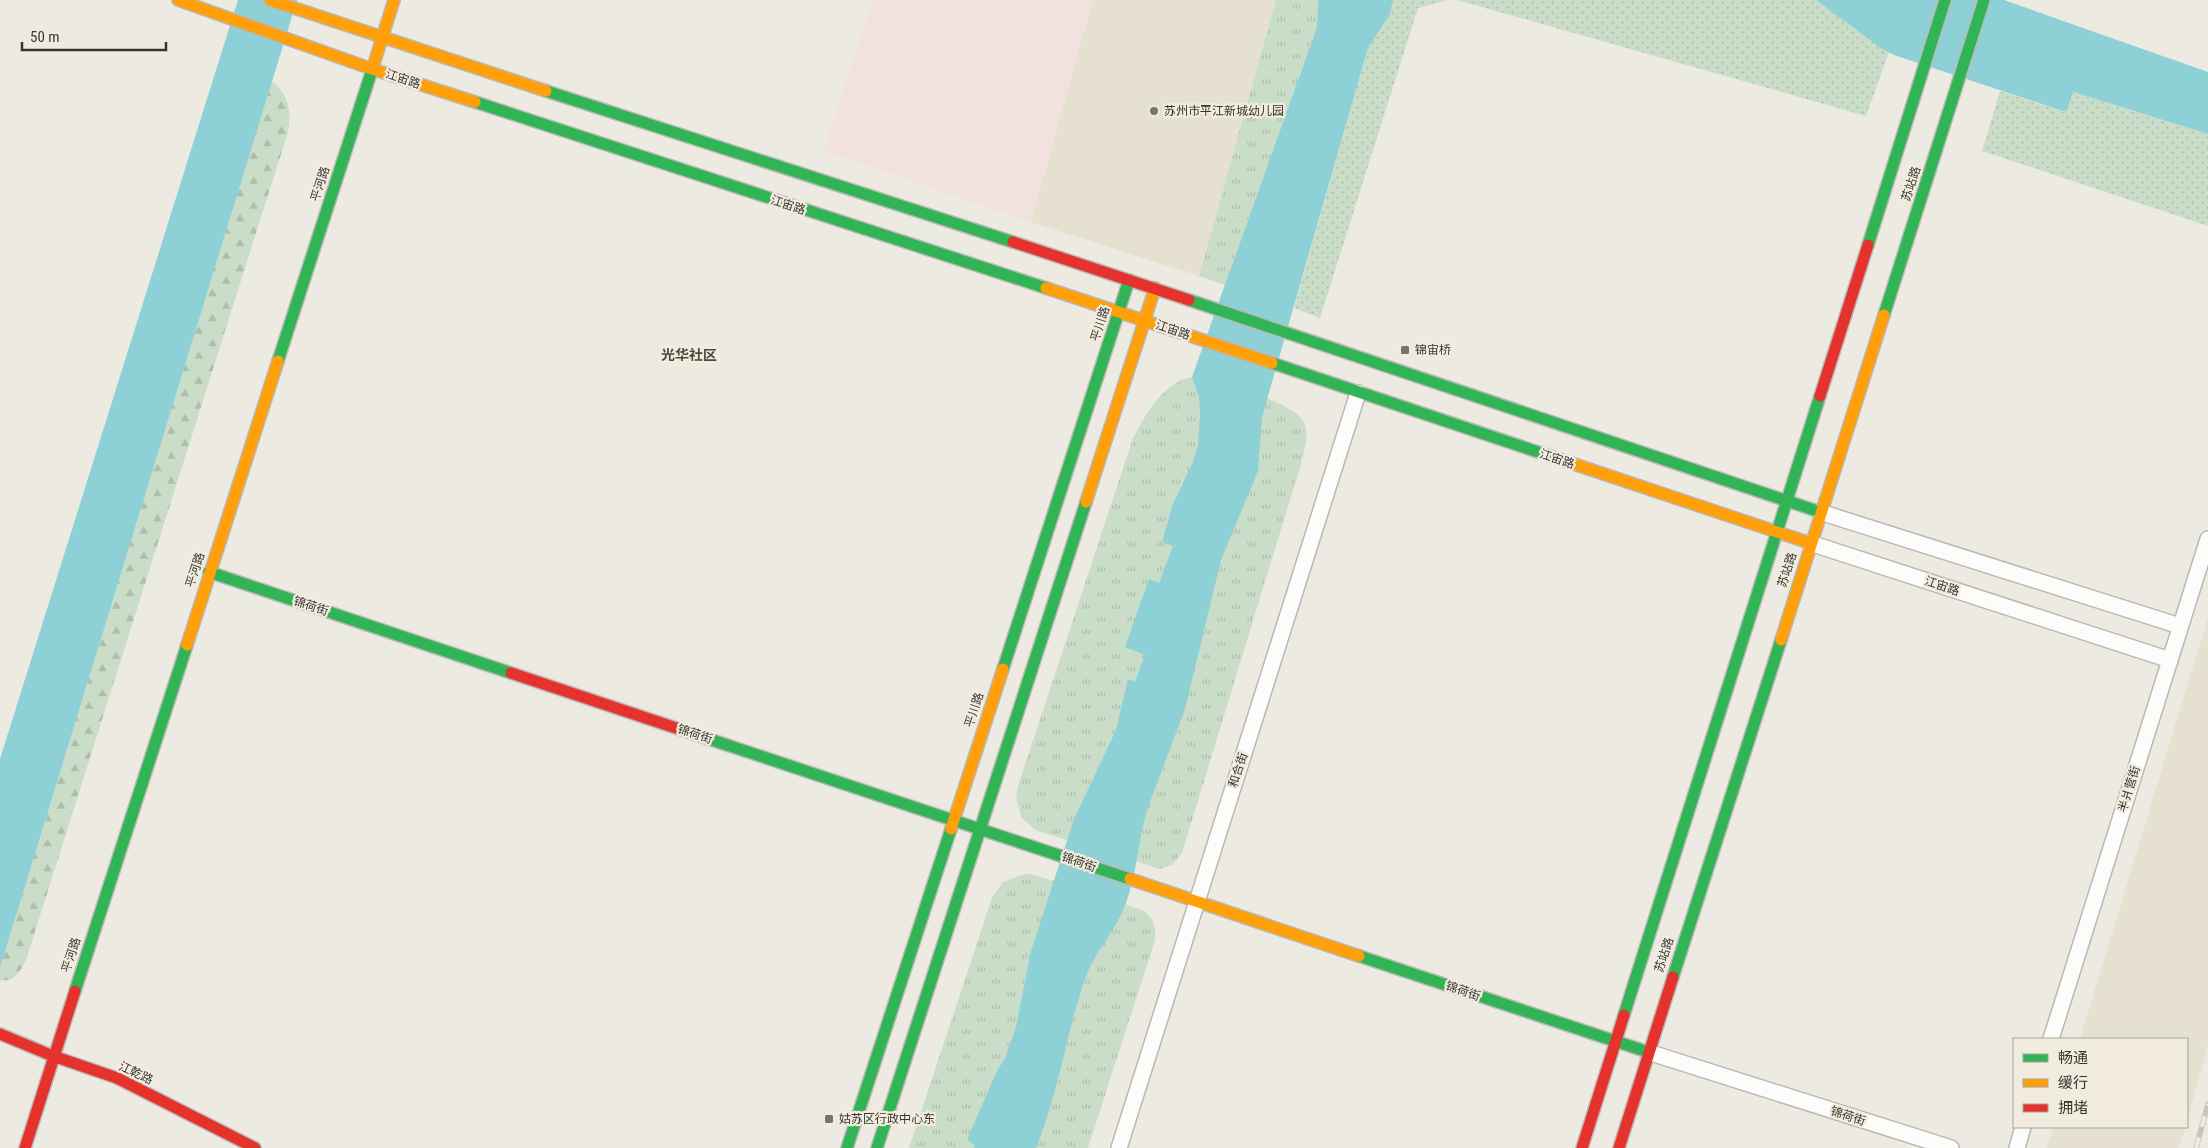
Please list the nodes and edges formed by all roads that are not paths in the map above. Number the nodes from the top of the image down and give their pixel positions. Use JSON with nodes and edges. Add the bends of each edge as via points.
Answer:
{"nodes":[{"id":1,"x":178,"y":0,"type":"edge"},
{"id":2,"x":270,"y":0,"type":"edge"},
{"id":3,"x":394,"y":0,"type":"edge"},
{"id":4,"x":1945,"y":0,"type":"edge"},
{"id":5,"x":1984,"y":0,"type":"edge"},
{"id":6,"x":382,"y":38,"type":"junction"},
{"id":7,"x":372,"y":69,"type":"junction"},
{"id":8,"x":1129,"y":280,"type":"junction"},
{"id":9,"x":1155,"y":288,"type":"junction"},
{"id":10,"x":1118,"y":312,"type":"junction"},
{"id":11,"x":1145,"y":320,"type":"junction"},
{"id":12,"x":1358,"y":393,"type":"junction"},
{"id":13,"x":1786,"y":501,"type":"junction"},
{"id":14,"x":1820,"y":512,"type":"junction"},
{"id":15,"x":1776,"y":531,"type":"junction"},
{"id":16,"x":2208,"y":539,"type":"edge"},
{"id":17,"x":1810,"y":543,"type":"junction"},
{"id":18,"x":209,"y":572,"type":"junction"},
{"id":19,"x":2180,"y":626,"type":"junction"},
{"id":20,"x":2170,"y":660,"type":"junction"},
{"id":21,"x":953,"y":820,"type":"junction"},
{"id":22,"x":980,"y":829,"type":"junction"},
{"id":23,"x":1196,"y":901,"type":"junction"},
{"id":24,"x":0,"y":1034,"type":"edge"},
{"id":25,"x":2051,"y":1038,"type":"edge"},
{"id":26,"x":1616,"y":1042,"type":"junction"},
{"id":27,"x":1648,"y":1052,"type":"junction"},
{"id":28,"x":53,"y":1056,"type":"junction"},
{"id":29,"x":2023,"y":1128,"type":"edge"},
{"id":30,"x":25,"y":1148,"type":"edge"},
{"id":31,"x":255,"y":1148,"type":"edge"},
{"id":32,"x":847,"y":1148,"type":"edge"},
{"id":33,"x":877,"y":1148,"type":"edge"},
{"id":34,"x":1119,"y":1148,"type":"edge"},
{"id":35,"x":1582,"y":1148,"type":"edge"},
{"id":36,"x":1618,"y":1148,"type":"edge"},
{"id":37,"x":1951,"y":1148,"type":"edge"},
{"id":38,"x":2017,"y":1148,"type":"edge"}],
"edges":[{"from":1,"to":7,"type":"street","name":"江宙路"},
{"from":2,"to":6,"type":"street"},
{"from":3,"to":6,"type":"street","name":"平河路"},
{"from":4,"to":13,"type":"street","name":"苏站路"},
{"from":5,"to":14,"type":"street","name":"苏站路"},
{"from":6,"to":7,"type":"street","name":"平河路"},
{"from":6,"to":8,"type":"street"},
{"from":7,"to":10,"type":"street","name":"江宙路"},
{"from":7,"to":18,"type":"street","name":"平河路"},
{"from":8,"to":9,"type":"street"},
{"from":8,"to":10,"type":"street","name":"平川路"},
{"from":9,"to":11,"type":"street"},
{"from":9,"to":13,"type":"street"},
{"from":10,"to":11,"type":"street","name":"江宙路"},
{"from":10,"to":21,"type":"street","name":"平川路"},
{"from":11,"to":12,"type":"street","name":"江宙路"},
{"from":11,"to":22,"type":"street"},
{"from":12,"to":15,"type":"street","name":"江宙路"},
{"from":12,"to":23,"type":"street","name":"和合街"},
{"from":13,"to":14,"type":"street"},
{"from":13,"to":15,"type":"street","name":"苏站路"},
{"from":14,"to":17,"type":"street","name":"苏站路"},
{"from":14,"to":19,"type":"street"},
{"from":15,"to":17,"type":"street","name":"江宙路"},
{"from":15,"to":26,"type":"street","name":"苏站路"},
{"from":16,"to":19,"type":"street","name":"半爿营街"},
{"from":17,"to":20,"type":"street","name":"江宙路"},
{"from":17,"to":27,"type":"street","name":"苏站路"},
{"from":18,"to":21,"type":"street","name":"锦荷街"},
{"from":18,"to":28,"type":"street","name":"平河路"},
{"from":19,"to":20,"type":"street","name":"半爿营街"},
{"from":20,"to":25,"type":"street","name":"半爿营街"},
{"from":21,"to":22,"type":"street","name":"锦荷街"},
{"from":21,"to":32,"type":"street","name":"平川路"},
{"from":22,"to":23,"type":"street","name":"锦荷街"},
{"from":22,"to":33,"type":"street"},
{"from":23,"to":26,"type":"street","name":"锦荷街"},
{"from":23,"to":34,"type":"street","name":"和合街"},
{"from":24,"to":28,"type":"street","name":"江乾路"},
{"from":26,"to":27,"type":"street","name":"锦荷街"},
{"from":26,"to":35,"type":"street","name":"苏站路"},
{"from":27,"to":36,"type":"street","name":"苏站路"},
{"from":27,"to":37,"type":"street","name":"锦荷街"},
{"from":28,"to":30,"type":"street","name":"平河路"},
{"from":28,"to":31,"type":"street","name":"江乾路","via":[[117,1078]]},
{"from":29,"to":38,"type":"street"}]}
